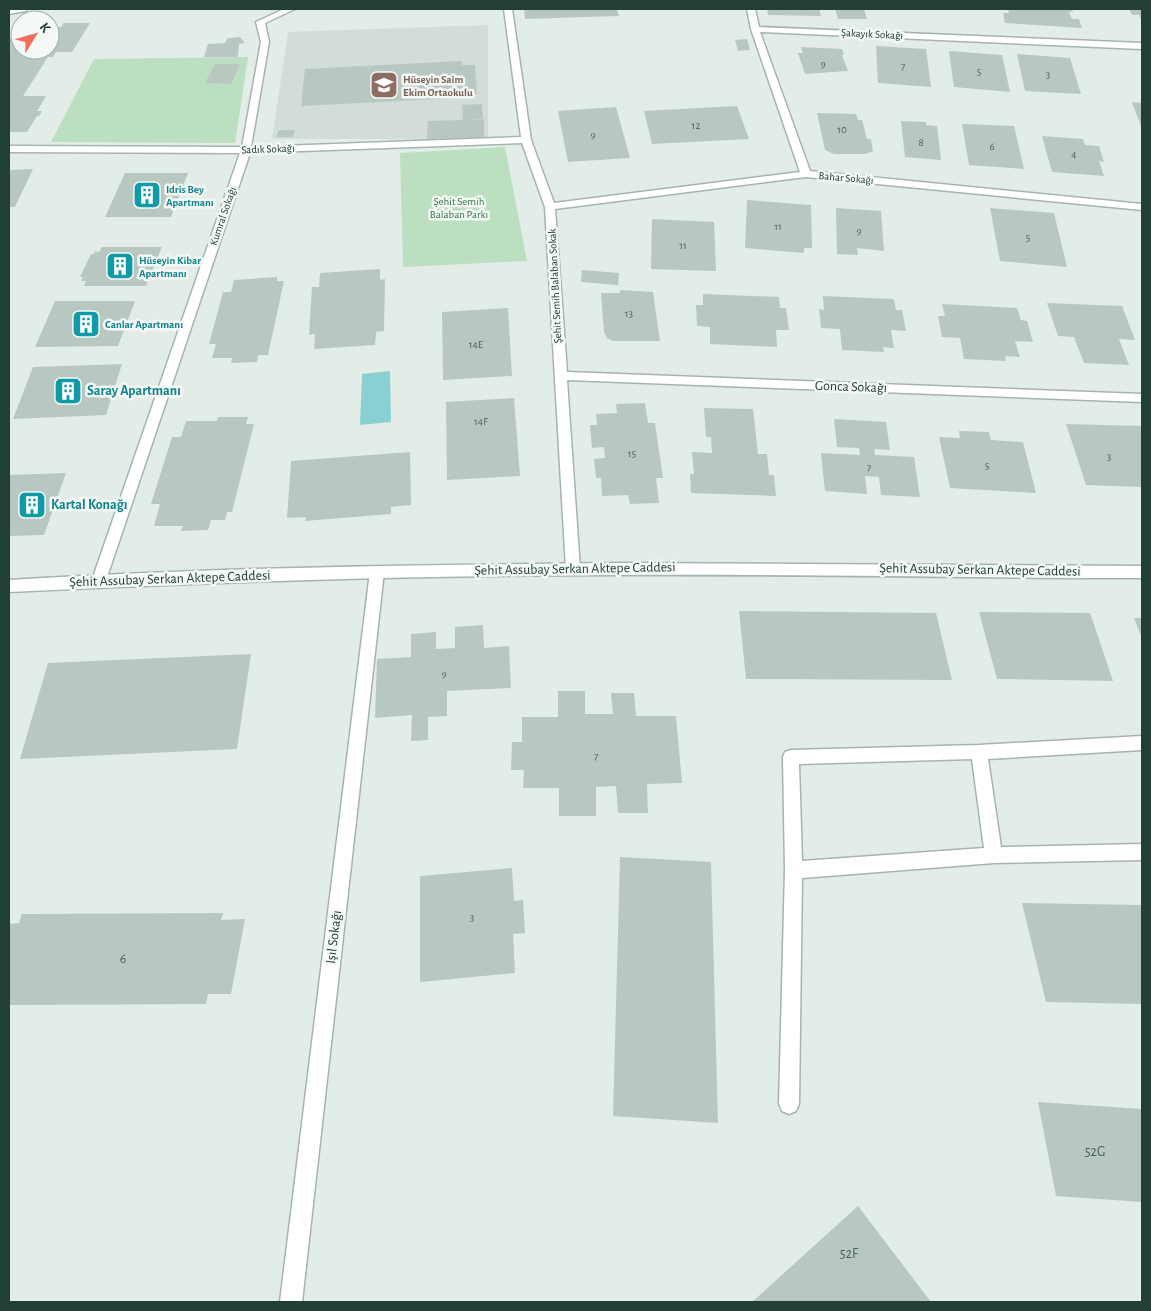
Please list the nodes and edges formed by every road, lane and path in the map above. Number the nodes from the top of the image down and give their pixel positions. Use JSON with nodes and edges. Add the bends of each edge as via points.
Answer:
{"nodes":[{"id":1,"x":23,"y":9,"type":"edge"},
{"id":2,"x":291,"y":9,"type":"edge"},
{"id":3,"x":508,"y":9,"type":"edge"},
{"id":4,"x":751,"y":9,"type":"edge"},
{"id":5,"x":9,"y":12,"type":"edge"},
{"id":6,"x":756,"y":29,"type":"junction"},
{"id":7,"x":1142,"y":46,"type":"edge"},
{"id":8,"x":526,"y":140,"type":"junction"},
{"id":9,"x":9,"y":149,"type":"edge"},
{"id":10,"x":245,"y":150,"type":"junction"},
{"id":11,"x":806,"y":174,"type":"junction"},
{"id":12,"x":1142,"y":206,"type":"edge"},
{"id":13,"x":550,"y":207,"type":"junction"},
{"id":14,"x":560,"y":376,"type":"junction"},
{"id":15,"x":1142,"y":398,"type":"edge"},
{"id":16,"x":573,"y":569,"type":"junction"},
{"id":17,"x":377,"y":572,"type":"junction"},
{"id":18,"x":1142,"y":572,"type":"edge"},
{"id":19,"x":98,"y":580,"type":"junction"},
{"id":20,"x":9,"y":586,"type":"edge"},
{"id":21,"x":1142,"y":743,"type":"edge"},
{"id":22,"x":979,"y":752,"type":"junction"},
{"id":23,"x":1142,"y":852,"type":"edge"},
{"id":24,"x":994,"y":854,"type":"junction"},
{"id":25,"x":794,"y":870,"type":"junction"},
{"id":26,"x":789,"y":1104,"type":"dead end"},
{"id":27,"x":291,"y":1302,"type":"edge"}],
"edges":[{"from":1,"to":5,"type":"street"},
{"from":2,"to":10,"type":"street","name":"Kumral Sokağı","via":[[260,22],[265,42]]},
{"from":3,"to":8,"type":"street","name":"Şehit Semih Balaban Sokak"},
{"from":4,"to":6,"type":"street"},
{"from":6,"to":7,"type":"street","name":"Şakayık Sokağı"},
{"from":6,"to":11,"type":"street"},
{"from":8,"to":10,"type":"street","name":"Sadık Sokağı"},
{"from":8,"to":13,"type":"street","name":"Şehit Semih Balaban Sokak"},
{"from":9,"to":10,"type":"street","name":"Sadık Sokağı"},
{"from":10,"to":19,"type":"street","name":"Kumral Sokağı"},
{"from":11,"to":12,"type":"street","name":"Bahar Sokağı"},
{"from":11,"to":13,"type":"street","name":"Bahar Sokağı"},
{"from":13,"to":14,"type":"street","name":"Şehit Semih Balaban Sokak"},
{"from":14,"to":15,"type":"street","name":"Gonca Sokağı"},
{"from":14,"to":16,"type":"street","name":"Şehit Semih Balaban Sokak"},
{"from":16,"to":17,"type":"street","name":"Şehit Assubay Serkan Aktepe Caddesi"},
{"from":16,"to":18,"type":"street","name":"Şehit Assubay Serkan Aktepe Caddesi"},
{"from":17,"to":19,"type":"street","name":"Şehit Assubay Serkan Aktepe Caddesi"},
{"from":17,"to":27,"type":"street","name":"Işıl Sokağı"},
{"from":19,"to":20,"type":"street","name":"Şehit Assubay Serkan Aktepe Caddesi"},
{"from":21,"to":22,"type":"street"},
{"from":22,"to":24,"type":"street"},
{"from":22,"to":25,"type":"street","via":[[791,757]]},
{"from":23,"to":24,"type":"street"},
{"from":24,"to":25,"type":"street"},
{"from":25,"to":26,"type":"street"}]}
